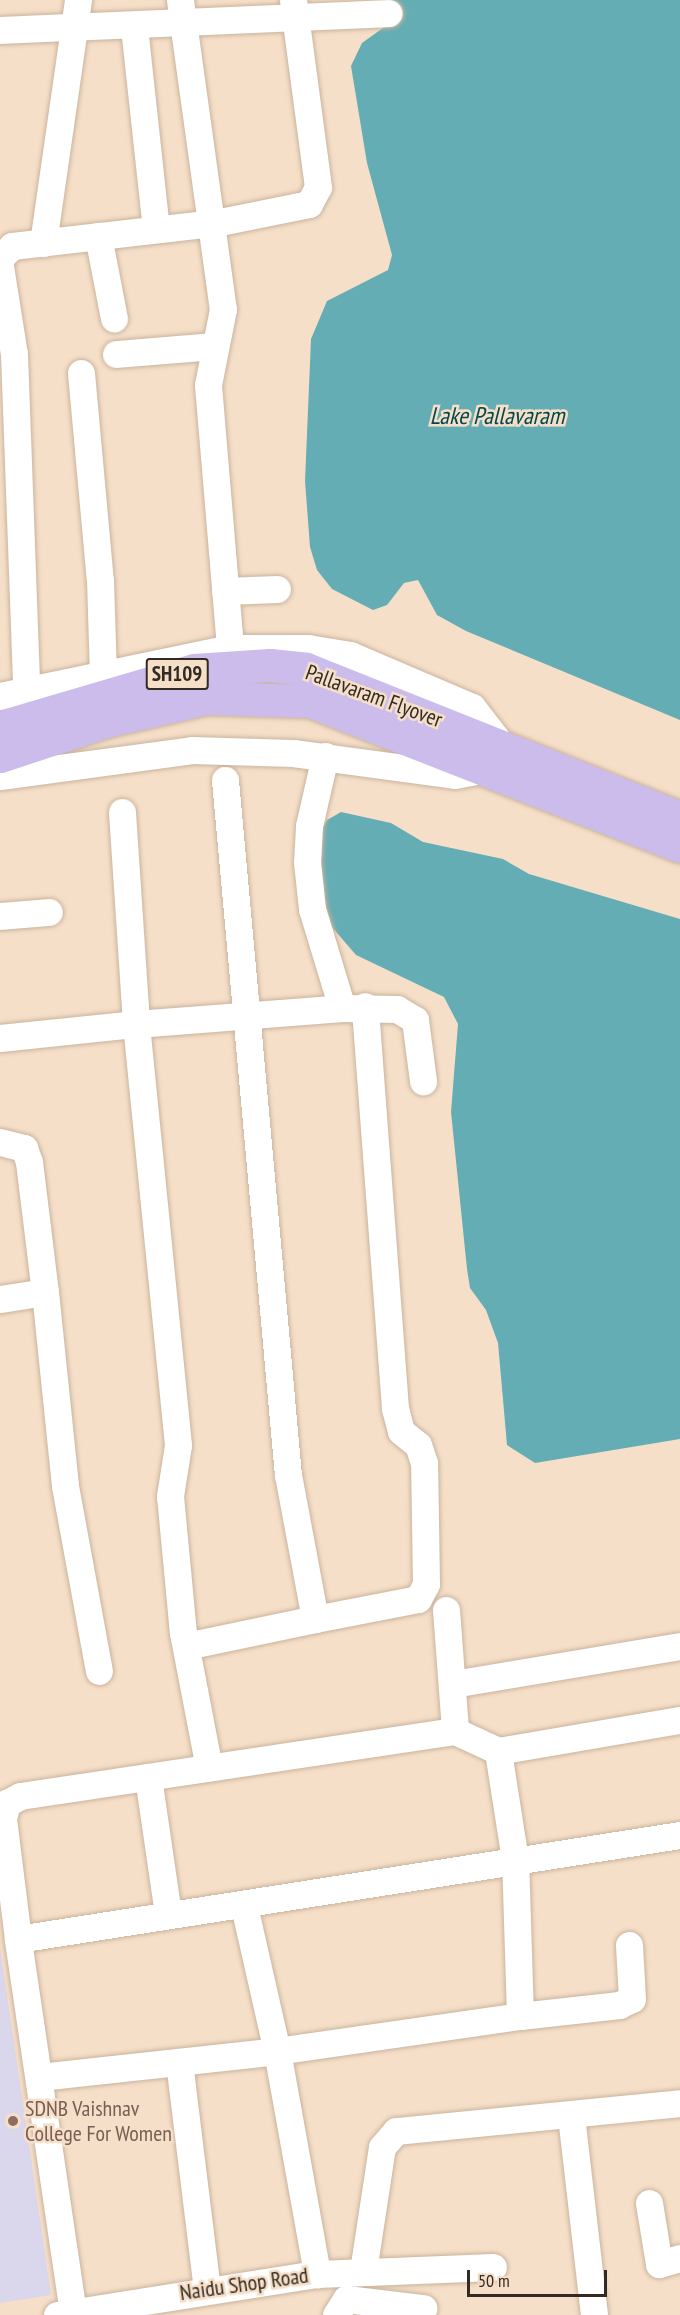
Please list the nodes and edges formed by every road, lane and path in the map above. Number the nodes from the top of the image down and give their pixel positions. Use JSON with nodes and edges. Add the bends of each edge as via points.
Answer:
{"nodes":[{"id":1,"x":78,"y":0,"type":"edge"},
{"id":2,"x":294,"y":9,"type":"edge"},
{"id":3,"x":182,"y":11,"type":"edge"},
{"id":4,"x":390,"y":13,"type":"dead end"},
{"id":5,"x":75,"y":27,"type":"junction"},
{"id":6,"x":134,"y":27,"type":"junction"},
{"id":7,"x":0,"y":30,"type":"edge"},
{"id":8,"x":215,"y":223,"type":"junction"},
{"id":9,"x":156,"y":229,"type":"junction"},
{"id":10,"x":98,"y":236,"type":"junction"},
{"id":11,"x":43,"y":243,"type":"junction"},
{"id":12,"x":0,"y":258,"type":"edge"},
{"id":13,"x":1,"y":283,"type":"edge"},
{"id":14,"x":114,"y":318,"type":"dead end"},
{"id":15,"x":213,"y":346,"type":"junction"},
{"id":16,"x":7,"y":354,"type":"edge"},
{"id":17,"x":116,"y":354,"type":"dead end"},
{"id":18,"x":81,"y":373,"type":"dead end"},
{"id":19,"x":277,"y":589,"type":"dead end"},
{"id":20,"x":225,"y":591,"type":"junction"},
{"id":21,"x":230,"y":648,"type":"junction"},
{"id":22,"x":103,"y":673,"type":"junction"},
{"id":23,"x":26,"y":689,"type":"junction"},
{"id":24,"x":0,"y":696,"type":"edge"},
{"id":25,"x":352,"y":698,"type":"junction"},
{"id":26,"x":0,"y":727,"type":"edge"},
{"id":27,"x":0,"y":756,"type":"edge"},
{"id":28,"x":326,"y":756,"type":"junction"},
{"id":29,"x":495,"y":756,"type":"junction"},
{"id":30,"x":0,"y":776,"type":"edge"},
{"id":31,"x":225,"y":780,"type":"dead end"},
{"id":32,"x":122,"y":812,"type":"dead end"},
{"id":33,"x":680,"y":818,"type":"edge"},
{"id":34,"x":680,"y":846,"type":"edge"},
{"id":35,"x":49,"y":912,"type":"dead end"},
{"id":36,"x":0,"y":916,"type":"edge"},
{"id":37,"x":354,"y":1007,"type":"junction"},
{"id":38,"x":243,"y":1014,"type":"junction"},
{"id":39,"x":136,"y":1024,"type":"junction"},
{"id":40,"x":0,"y":1038,"type":"edge"},
{"id":41,"x":423,"y":1082,"type":"dead end"},
{"id":42,"x":0,"y":1142,"type":"edge"},
{"id":43,"x":45,"y":1292,"type":"junction"},
{"id":44,"x":0,"y":1299,"type":"edge"},
{"id":45,"x":446,"y":1610,"type":"dead end"},
{"id":46,"x":315,"y":1619,"type":"junction"},
{"id":47,"x":186,"y":1646,"type":"junction"},
{"id":48,"x":680,"y":1646,"type":"edge"},
{"id":49,"x":99,"y":1671,"type":"dead end"},
{"id":50,"x":453,"y":1684,"type":"junction"},
{"id":51,"x":680,"y":1720,"type":"edge"},
{"id":52,"x":455,"y":1731,"type":"junction"},
{"id":53,"x":498,"y":1751,"type":"junction"},
{"id":54,"x":209,"y":1768,"type":"junction"},
{"id":55,"x":148,"y":1778,"type":"junction"},
{"id":56,"x":680,"y":1835,"type":"edge"},
{"id":57,"x":515,"y":1860,"type":"junction"},
{"id":58,"x":244,"y":1906,"type":"junction"},
{"id":59,"x":168,"y":1914,"type":"junction"},
{"id":60,"x":18,"y":1939,"type":"junction"},
{"id":61,"x":629,"y":1945,"type":"dead end"},
{"id":62,"x":519,"y":2016,"type":"junction"},
{"id":63,"x":277,"y":2051,"type":"junction"},
{"id":64,"x":179,"y":2061,"type":"junction"},
{"id":65,"x":39,"y":2077,"type":"junction"},
{"id":66,"x":680,"y":2103,"type":"edge"},
{"id":67,"x":571,"y":2116,"type":"junction"},
{"id":68,"x":650,"y":2203,"type":"dead end"},
{"id":69,"x":680,"y":2258,"type":"edge"},
{"id":70,"x":493,"y":2267,"type":"dead end"},
{"id":71,"x":341,"y":2272,"type":"junction"},
{"id":72,"x":207,"y":2289,"type":"junction"},
{"id":73,"x":414,"y":2294,"type":"edge"},
{"id":74,"x":64,"y":2314,"type":"edge"},
{"id":75,"x":336,"y":2315,"type":"edge"},
{"id":76,"x":594,"y":2315,"type":"edge"}],
"edges":[{"from":1,"to":5,"type":"street"},
{"from":2,"to":3,"type":"street"},
{"from":2,"to":4,"type":"street"},
{"from":2,"to":8,"type":"street","via":[[318,197],[289,212]]},
{"from":3,"to":6,"type":"street"},
{"from":3,"to":8,"type":"street"},
{"from":5,"to":6,"type":"street"},
{"from":5,"to":7,"type":"street"},
{"from":5,"to":11,"type":"street"},
{"from":6,"to":9,"type":"street"},
{"from":8,"to":9,"type":"street"},
{"from":8,"to":15,"type":"street","via":[[223,309]]},
{"from":9,"to":10,"type":"street"},
{"from":10,"to":11,"type":"street"},
{"from":10,"to":14,"type":"street"},
{"from":11,"to":12,"type":"street","via":[[12,246]]},
{"from":13,"to":16,"type":"street"},
{"from":15,"to":17,"type":"street"},
{"from":15,"to":20,"type":"street","via":[[208,385]]},
{"from":16,"to":23,"type":"street"},
{"from":18,"to":22,"type":"street","via":[[100,580]]},
{"from":19,"to":20,"type":"street"},
{"from":20,"to":21,"type":"street"},
{"from":21,"to":22,"type":"street"},
{"from":21,"to":29,"type":"street","via":[[308,648],[350,655],[472,707]]},
{"from":22,"to":23,"type":"street"},
{"from":23,"to":24,"type":"street"},
{"from":25,"to":26,"type":"main road","name":"Pallavaram Flyover","number":"SH109","via":[[306,669],[270,665],[195,670]]},
{"from":25,"to":27,"type":"main road","name":"Pallavaram Flyover","number":"SH109","via":[[206,698],[106,721]]},
{"from":25,"to":29,"type":"main road","name":"Pallavaram Flyover","number":"SH109"},
{"from":28,"to":29,"type":"street","via":[[454,774]]},
{"from":28,"to":30,"type":"street","via":[[192,750]]},
{"from":28,"to":37,"type":"street","via":[[309,826],[307,862],[312,909]]},
{"from":29,"to":33,"type":"main road","number":"SH109","via":[[545,767]]},
{"from":29,"to":34,"type":"main road","number":"SH109"},
{"from":31,"to":38,"type":"street"},
{"from":32,"to":39,"type":"street"},
{"from":35,"to":36,"type":"street"},
{"from":37,"to":38,"type":"street"},
{"from":37,"to":41,"type":"street","via":[[397,1009],[415,1020]]},
{"from":37,"to":46,"type":"street","via":[[393,1397],[401,1431],[418,1444],[424,1463],[426,1584],[418,1599]]},
{"from":38,"to":39,"type":"street"},
{"from":38,"to":46,"type":"street","via":[[275,1284],[288,1475]]},
{"from":39,"to":40,"type":"street"},
{"from":39,"to":47,"type":"street","via":[[178,1445],[170,1496]]},
{"from":42,"to":43,"type":"street","via":[[24,1148],[29,1162]]},
{"from":43,"to":44,"type":"street"},
{"from":43,"to":49,"type":"street","via":[[65,1486]]},
{"from":45,"to":50,"type":"street"},
{"from":46,"to":47,"type":"street"},
{"from":47,"to":54,"type":"street"},
{"from":48,"to":50,"type":"street"},
{"from":50,"to":52,"type":"street"},
{"from":51,"to":53,"type":"street"},
{"from":52,"to":53,"type":"street"},
{"from":52,"to":54,"type":"street"},
{"from":53,"to":57,"type":"street"},
{"from":54,"to":55,"type":"street"},
{"from":55,"to":59,"type":"street"},
{"from":55,"to":60,"type":"street","via":[[20,1796],[8,1803],[3,1818]]},
{"from":56,"to":57,"type":"street"},
{"from":57,"to":58,"type":"street"},
{"from":57,"to":62,"type":"street"},
{"from":58,"to":59,"type":"street"},
{"from":58,"to":63,"type":"street"},
{"from":59,"to":60,"type":"street"},
{"from":60,"to":65,"type":"street"},
{"from":61,"to":62,"type":"street","via":[[632,1999]]},
{"from":62,"to":63,"type":"street"},
{"from":63,"to":64,"type":"street"},
{"from":63,"to":71,"type":"street"},
{"from":64,"to":65,"type":"street"},
{"from":64,"to":72,"type":"street"},
{"from":65,"to":74,"type":"street"},
{"from":66,"to":67,"type":"street"},
{"from":67,"to":71,"type":"street","via":[[396,2131],[382,2147]]},
{"from":67,"to":76,"type":"street"},
{"from":68,"to":69,"type":"street","via":[[658,2264]]},
{"from":70,"to":73,"type":"street"},
{"from":71,"to":72,"type":"street","name":"Naidu Shop Road"},
{"from":71,"to":73,"type":"street","name":"Naidu Shop Road"},
{"from":72,"to":74,"type":"street","name":"Naidu Shop Road"},
{"from":73,"to":75,"type":"street","via":[[346,2299]]}]}
